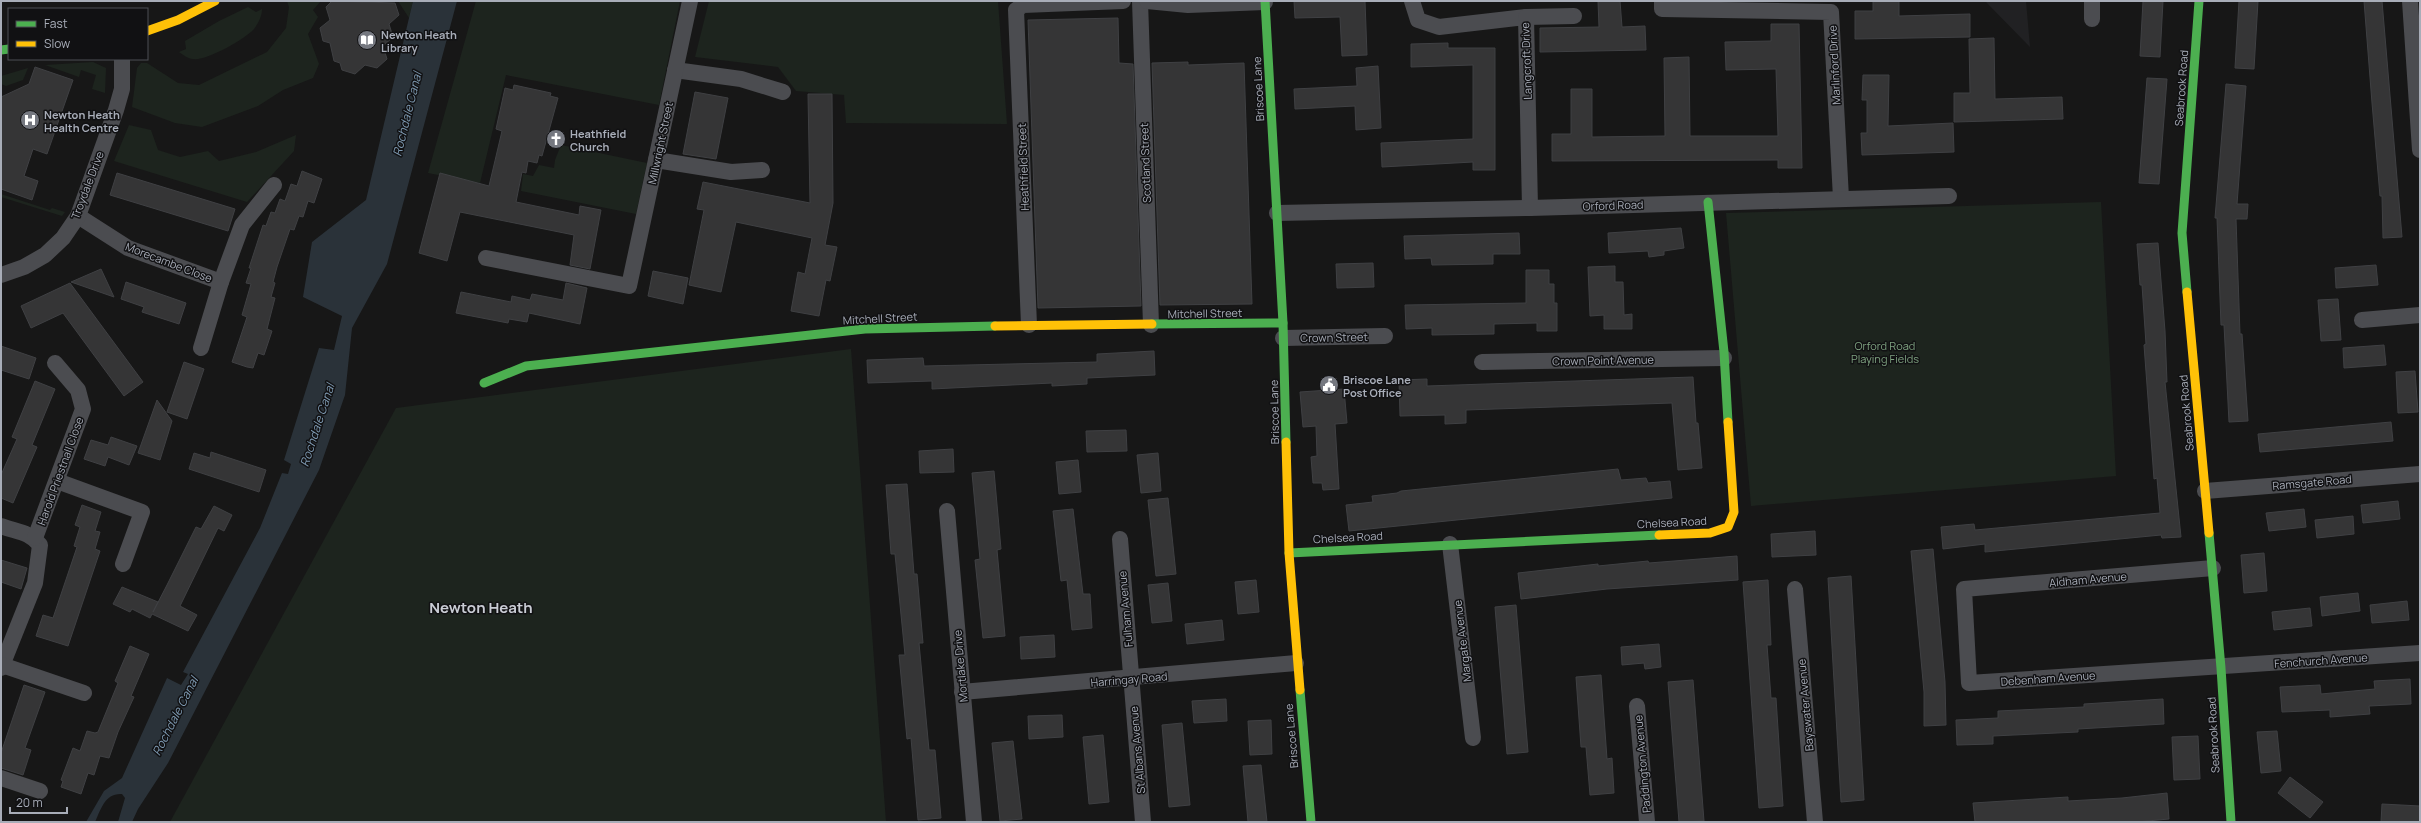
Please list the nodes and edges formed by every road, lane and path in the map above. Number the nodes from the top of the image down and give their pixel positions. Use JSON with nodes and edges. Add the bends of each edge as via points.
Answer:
{"nodes":[{"id":1,"x":215,"y":1,"type":"edge"},
{"id":2,"x":690,"y":1,"type":"edge"},
{"id":3,"x":1122,"y":1,"type":"edge"},
{"id":4,"x":1140,"y":1,"type":"edge"},
{"id":5,"x":1147,"y":1,"type":"edge"},
{"id":6,"x":1265,"y":1,"type":"edge"},
{"id":7,"x":1412,"y":1,"type":"edge"},
{"id":8,"x":1662,"y":1,"type":"edge"},
{"id":9,"x":2092,"y":1,"type":"edge"},
{"id":10,"x":2199,"y":1,"type":"edge"},
{"id":11,"x":2410,"y":1,"type":"edge"},
{"id":12,"x":1574,"y":16,"type":"dead end"},
{"id":13,"x":1526,"y":17,"type":"junction"},
{"id":14,"x":2092,"y":19,"type":"dead end"},
{"id":15,"x":148,"y":31,"type":"edge"},
{"id":16,"x":122,"y":60,"type":"edge"},
{"id":17,"x":675,"y":70,"type":"junction"},
{"id":18,"x":783,"y":92,"type":"dead end"},
{"id":19,"x":2420,"y":150,"type":"edge"},
{"id":20,"x":656,"y":160,"type":"junction"},
{"id":21,"x":762,"y":170,"type":"dead end"},
{"id":22,"x":274,"y":185,"type":"dead end"},
{"id":23,"x":1949,"y":196,"type":"dead end"},
{"id":24,"x":1841,"y":198,"type":"junction"},
{"id":25,"x":1708,"y":202,"type":"junction"},
{"id":26,"x":1530,"y":208,"type":"junction"},
{"id":27,"x":1277,"y":213,"type":"junction"},
{"id":28,"x":78,"y":216,"type":"junction"},
{"id":29,"x":486,"y":258,"type":"dead end"},
{"id":30,"x":1,"y":275,"type":"edge"},
{"id":31,"x":221,"y":282,"type":"junction"},
{"id":32,"x":2420,"y":315,"type":"edge"},
{"id":33,"x":2362,"y":320,"type":"dead end"},
{"id":34,"x":1029,"y":325,"type":"junction"},
{"id":35,"x":1151,"y":325,"type":"junction"},
{"id":36,"x":1283,"y":331,"type":"junction"},
{"id":37,"x":1385,"y":336,"type":"dead end"},
{"id":38,"x":201,"y":348,"type":"dead end"},
{"id":39,"x":1724,"y":358,"type":"junction"},
{"id":40,"x":1482,"y":362,"type":"dead end"},
{"id":41,"x":55,"y":363,"type":"dead end"},
{"id":42,"x":484,"y":383,"type":"dead end"},
{"id":43,"x":2420,"y":474,"type":"edge"},
{"id":44,"x":57,"y":481,"type":"junction"},
{"id":45,"x":2205,"y":491,"type":"junction"},
{"id":46,"x":947,"y":511,"type":"dead end"},
{"id":47,"x":1,"y":526,"type":"edge"},
{"id":48,"x":34,"y":538,"type":"junction"},
{"id":49,"x":1120,"y":539,"type":"dead end"},
{"id":50,"x":1450,"y":544,"type":"junction"},
{"id":51,"x":1289,"y":553,"type":"junction"},
{"id":52,"x":123,"y":564,"type":"dead end"},
{"id":53,"x":2213,"y":568,"type":"junction"},
{"id":54,"x":1795,"y":589,"type":"dead end"},
{"id":55,"x":1964,"y":589,"type":"joint"},
{"id":56,"x":2420,"y":653,"type":"edge"},
{"id":57,"x":1296,"y":664,"type":"junction"},
{"id":58,"x":2,"y":667,"type":"edge"},
{"id":59,"x":2221,"y":668,"type":"junction"},
{"id":60,"x":1131,"y":679,"type":"junction"},
{"id":61,"x":962,"y":692,"type":"junction"},
{"id":62,"x":84,"y":693,"type":"dead end"},
{"id":63,"x":1637,"y":706,"type":"dead end"},
{"id":64,"x":1473,"y":738,"type":"dead end"},
{"id":65,"x":1,"y":778,"type":"edge"},
{"id":66,"x":40,"y":791,"type":"dead end"},
{"id":67,"x":974,"y":822,"type":"edge"},
{"id":68,"x":1143,"y":822,"type":"edge"},
{"id":69,"x":1311,"y":822,"type":"edge"},
{"id":70,"x":1647,"y":822,"type":"edge"},
{"id":71,"x":1815,"y":822,"type":"edge"},
{"id":72,"x":2230,"y":822,"type":"edge"}],
"edges":[{"from":1,"to":15,"type":"street","via":[[178,20]]},
{"from":2,"to":17,"type":"street","name":"Millwright Street"},
{"from":3,"to":34,"type":"street","name":"Heathfield Street","via":[[1023,5],[1016,10]]},
{"from":4,"to":35,"type":"street","name":"Scotland Street"},
{"from":5,"to":6,"type":"street","via":[[1188,5]]},
{"from":6,"to":27,"type":"street","name":"Briscoe Lane"},
{"from":7,"to":13,"type":"street","name":"Langcroft Drive","via":[[1418,20],[1439,28]]},
{"from":8,"to":24,"type":"street","name":"Marlinford Drive","via":[[1662,9],[1831,12]]},
{"from":9,"to":14,"type":"street"},
{"from":10,"to":45,"type":"street","name":"Seabrook Road","via":[[2182,234]]},
{"from":11,"to":19,"type":"street"},
{"from":12,"to":13,"type":"street"},
{"from":13,"to":26,"type":"street","name":"Langcroft Drive"},
{"from":16,"to":28,"type":"street","name":"Troydale Drive","via":[[122,89]]},
{"from":17,"to":18,"type":"street","via":[[741,79]]},
{"from":17,"to":20,"type":"street","name":"Millwright Street"},
{"from":20,"to":21,"type":"street","via":[[731,172]]},
{"from":20,"to":29,"type":"street","name":"Millwright Street","via":[[629,286]]},
{"from":22,"to":31,"type":"street","name":"Morecambe Close","via":[[242,225]]},
{"from":23,"to":24,"type":"street","name":"Orford Road"},
{"from":24,"to":25,"type":"street","name":"Orford Road"},
{"from":25,"to":26,"type":"street","name":"Orford Road"},
{"from":25,"to":39,"type":"street","name":"Chelsea Road"},
{"from":26,"to":27,"type":"street","name":"Orford Road"},
{"from":27,"to":36,"type":"street","name":"Briscoe Lane"},
{"from":28,"to":30,"type":"street","name":"Troydale Drive","via":[[63,238],[45,255],[24,267]]},
{"from":28,"to":31,"type":"street","name":"Morecambe Close","via":[[128,248]]},
{"from":31,"to":38,"type":"street","name":"Morecambe Close"},
{"from":32,"to":33,"type":"street"},
{"from":34,"to":35,"type":"street","name":"Mitchell Street"},
{"from":34,"to":42,"type":"street","name":"Mitchell Street","via":[[865,329],[526,366]]},
{"from":35,"to":36,"type":"street","name":"Mitchell Street"},
{"from":36,"to":37,"type":"street","name":"Crown Street"},
{"from":36,"to":51,"type":"street","name":"Briscoe Lane"},
{"from":39,"to":40,"type":"street","name":"Crown Point Avenue"},
{"from":39,"to":50,"type":"street","name":"Chelsea Road","via":[[1734,512],[1728,527],[1710,533]]},
{"from":41,"to":44,"type":"street","name":"Harold Priestnall Close","via":[[78,390],[83,409]]},
{"from":43,"to":45,"type":"street","name":"Ramsgate Road"},
{"from":44,"to":48,"type":"street","name":"Harold Priestnall Close"},
{"from":44,"to":52,"type":"street","via":[[142,512]]},
{"from":45,"to":53,"type":"street","name":"Seabrook Road"},
{"from":46,"to":61,"type":"street","name":"Mortlake Drive"},
{"from":47,"to":48,"type":"street","name":"Harold Priestnall Close","via":[[24,532]]},
{"from":48,"to":58,"type":"street","name":"Harold Priestnall Close","via":[[40,545],[35,583]]},
{"from":49,"to":60,"type":"street","name":"Fulham Avenue"},
{"from":50,"to":51,"type":"street","name":"Chelsea Road"},
{"from":50,"to":64,"type":"street","name":"Margate Avenue"},
{"from":51,"to":57,"type":"street","name":"Briscoe Lane"},
{"from":53,"to":55,"type":"street","name":"Aldham Avenue"},
{"from":53,"to":59,"type":"street","name":"Seabrook Road"},
{"from":54,"to":71,"type":"street","name":"Bayswater Avenue"},
{"from":55,"to":59,"type":"street","name":"Debenham Avenue","via":[[1969,683]]},
{"from":56,"to":59,"type":"street","name":"Fenchurch Avenue"},
{"from":57,"to":60,"type":"street","name":"Harringay Road"},
{"from":57,"to":69,"type":"street","name":"Briscoe Lane"},
{"from":58,"to":62,"type":"street"},
{"from":59,"to":72,"type":"street","name":"Seabrook Road"},
{"from":60,"to":61,"type":"street","name":"Harringay Road"},
{"from":60,"to":68,"type":"street","name":"St Albans Avenue"},
{"from":61,"to":67,"type":"street","name":"Mortlake Drive"},
{"from":63,"to":70,"type":"street","name":"Paddington Avenue"},
{"from":65,"to":66,"type":"street"}]}
